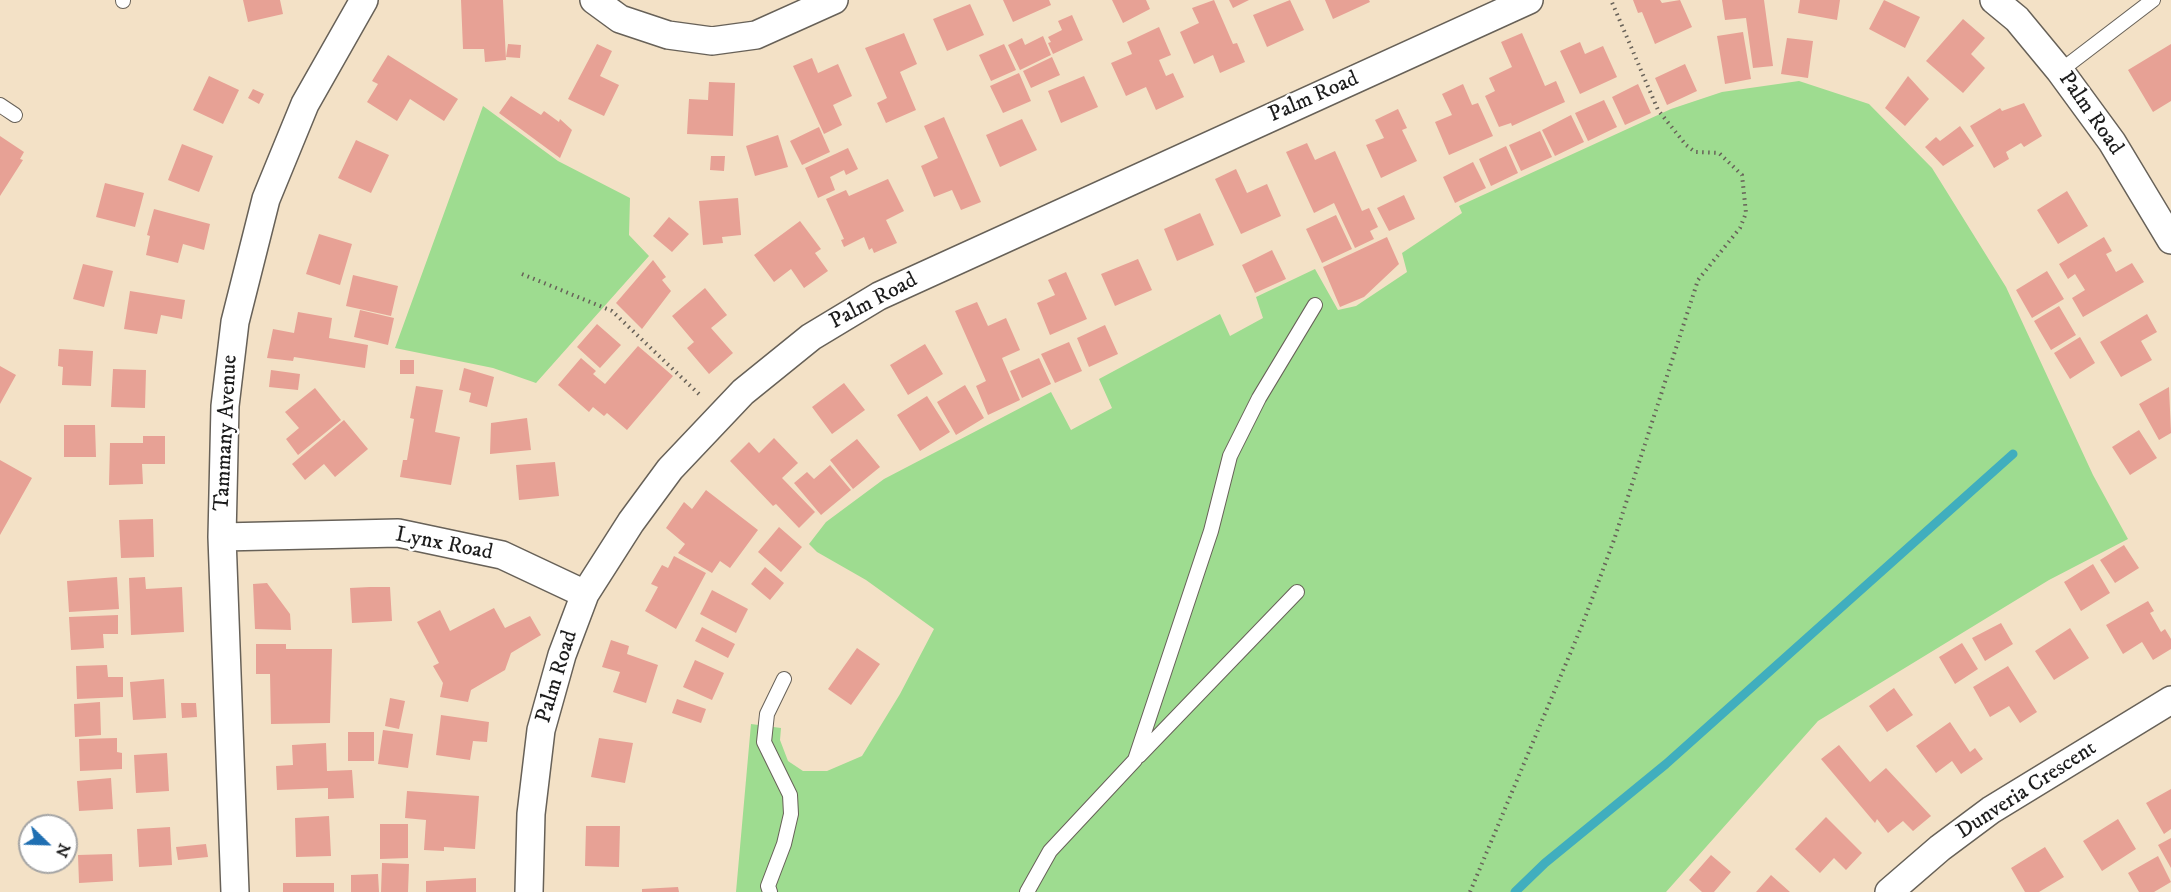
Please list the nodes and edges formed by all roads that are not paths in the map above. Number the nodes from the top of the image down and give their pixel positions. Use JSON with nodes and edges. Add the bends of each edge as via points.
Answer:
{"nodes":[{"id":1,"x":364,"y":0,"type":"edge"},
{"id":2,"x":594,"y":0,"type":"edge"},
{"id":3,"x":834,"y":0,"type":"edge"},
{"id":4,"x":1529,"y":0,"type":"edge"},
{"id":5,"x":1994,"y":0,"type":"edge"},
{"id":6,"x":2152,"y":0,"type":"edge"},
{"id":7,"x":2060,"y":71,"type":"junction"},
{"id":8,"x":0,"y":105,"type":"edge"},
{"id":9,"x":15,"y":115,"type":"dead end"},
{"id":10,"x":2171,"y":240,"type":"edge"},
{"id":11,"x":1315,"y":305,"type":"dead end"},
{"id":12,"x":222,"y":537,"type":"junction"},
{"id":13,"x":1297,"y":592,"type":"dead end"},
{"id":14,"x":585,"y":594,"type":"junction"},
{"id":15,"x":784,"y":679,"type":"dead end"},
{"id":16,"x":2171,"y":700,"type":"edge"},
{"id":17,"x":1135,"y":760,"type":"junction"},
{"id":18,"x":235,"y":892,"type":"edge"},
{"id":19,"x":529,"y":892,"type":"edge"},
{"id":20,"x":770,"y":892,"type":"edge"},
{"id":21,"x":1027,"y":892,"type":"edge"},
{"id":22,"x":1889,"y":892,"type":"edge"}],
"edges":[{"from":1,"to":12,"type":"street","name":"Tammany Avenue","via":[[305,104],[266,199],[235,322],[225,406]]},
{"from":2,"to":3,"type":"street","via":[[620,19],[668,34],[712,41],[756,35]]},
{"from":4,"to":14,"type":"street","name":"Palm Road","via":[[879,296],[811,337],[743,392],[670,469]]},
{"from":5,"to":7,"type":"street","name":"Palm Road","via":[[2017,19]]},
{"from":6,"to":7,"type":"lane"},
{"from":7,"to":10,"type":"street","name":"Palm Road","via":[[2112,142]]},
{"from":8,"to":9,"type":"lane"},
{"from":11,"to":17,"type":"lane","via":[[1259,398],[1230,456],[1211,531]]},
{"from":12,"to":14,"type":"street","name":"Lynx Road","via":[[399,533],[502,555]]},
{"from":12,"to":18,"type":"street","name":"Tammany Avenue"},
{"from":13,"to":17,"type":"lane"},
{"from":14,"to":19,"type":"street","name":"Palm Road","via":[[562,655],[541,730],[531,814]]},
{"from":15,"to":20,"type":"lane","via":[[767,714],[764,742],[790,795],[791,814],[768,886]]},
{"from":16,"to":22,"type":"street","name":"Dunveria Crescent","via":[[1991,810]]},
{"from":17,"to":21,"type":"lane","via":[[1050,850]]}]}
